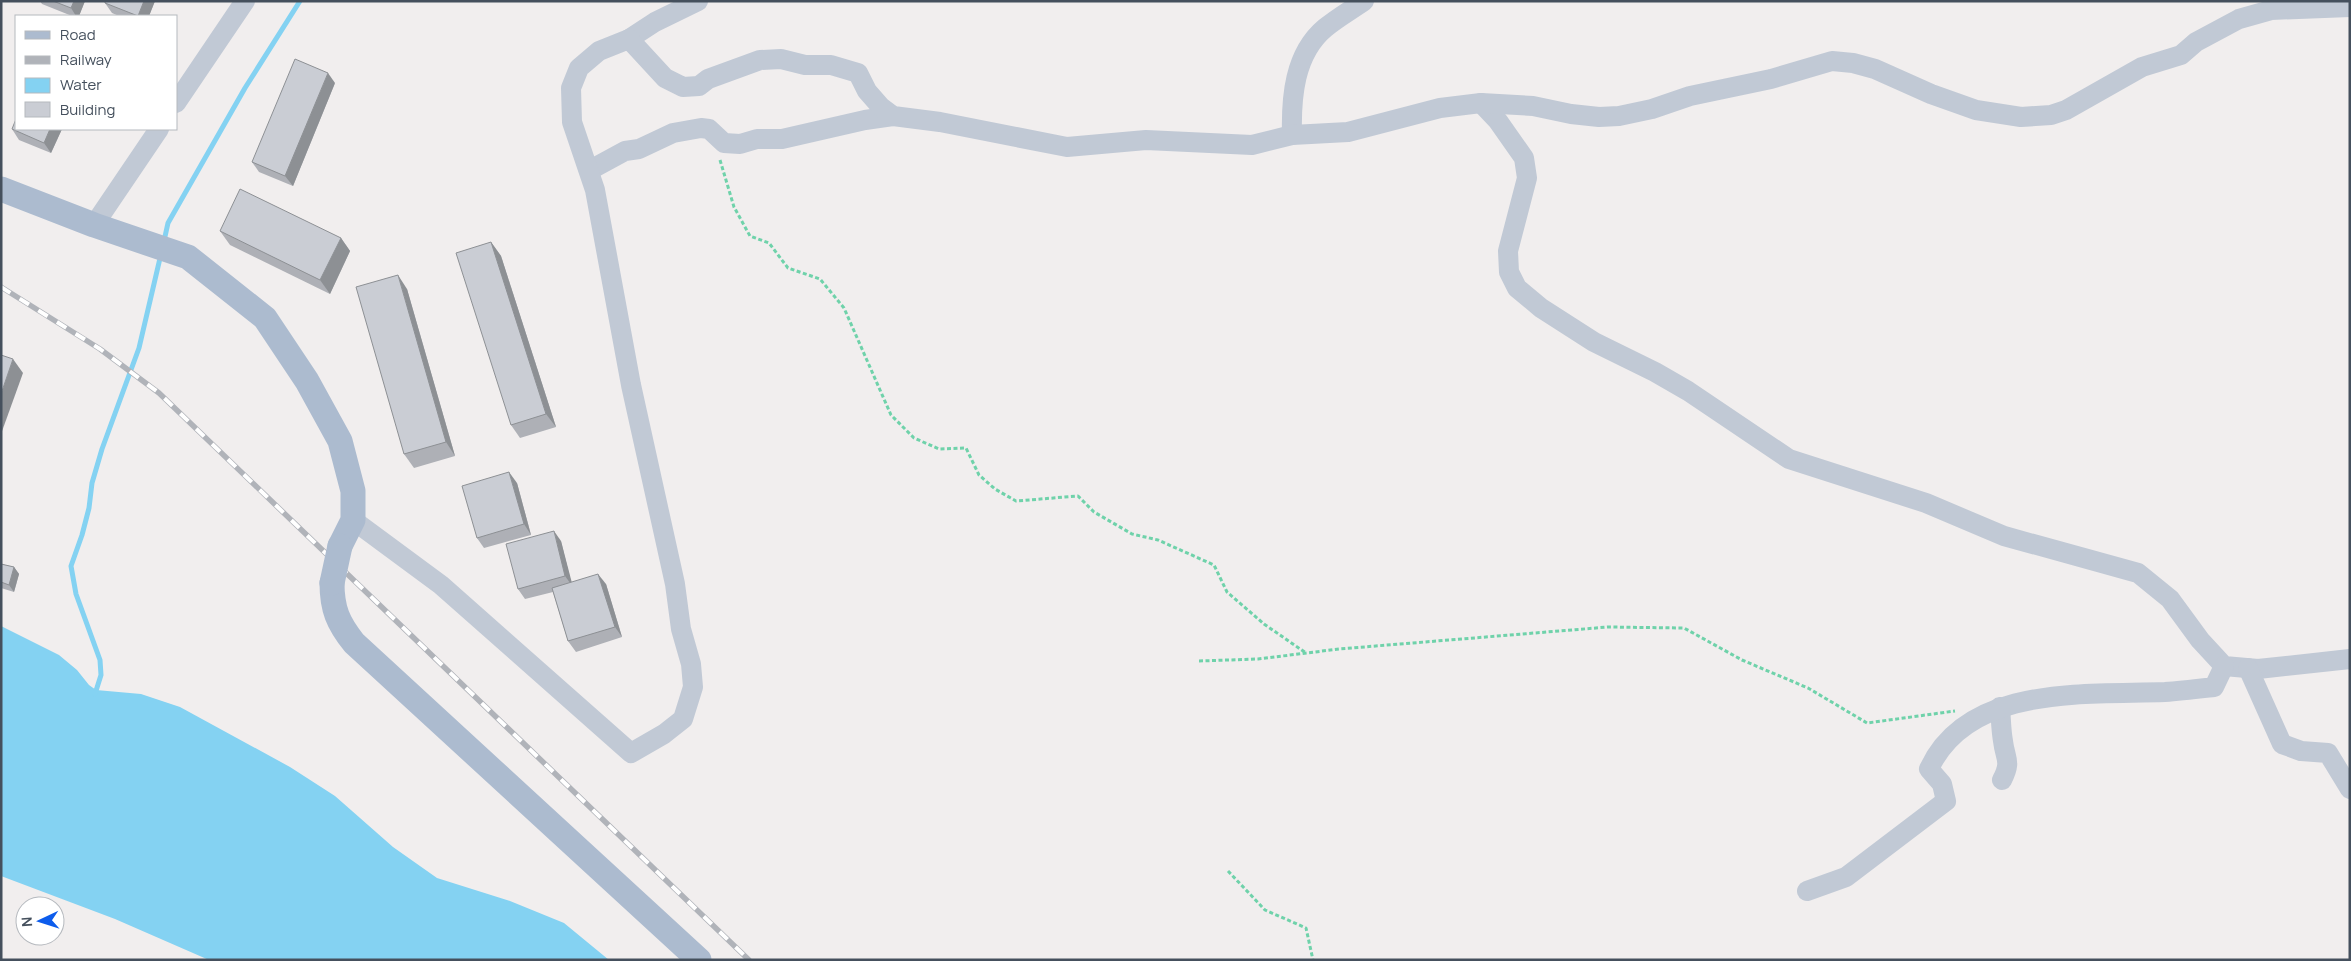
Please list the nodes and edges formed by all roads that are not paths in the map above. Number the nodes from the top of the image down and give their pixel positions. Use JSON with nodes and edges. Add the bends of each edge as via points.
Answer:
{"nodes":[{"id":1,"x":245,"y":1,"type":"edge"},
{"id":2,"x":698,"y":1,"type":"edge"},
{"id":3,"x":1364,"y":1,"type":"edge"},
{"id":4,"x":2350,"y":7,"type":"edge"},
{"id":5,"x":629,"y":39,"type":"junction"},
{"id":6,"x":178,"y":100,"type":"edge"},
{"id":7,"x":1481,"y":103,"type":"junction"},
{"id":8,"x":892,"y":116,"type":"junction"},
{"id":9,"x":157,"y":130,"type":"edge"},
{"id":10,"x":1292,"y":136,"type":"junction"},
{"id":11,"x":590,"y":170,"type":"junction"},
{"id":12,"x":1,"y":189,"type":"edge"},
{"id":13,"x":94,"y":225,"type":"junction"},
{"id":14,"x":353,"y":520,"type":"junction"},
{"id":15,"x":2350,"y":659,"type":"edge"},
{"id":16,"x":2224,"y":666,"type":"junction"},
{"id":17,"x":2248,"y":668,"type":"junction"},
{"id":18,"x":2000,"y":708,"type":"junction"},
{"id":19,"x":2002,"y":780,"type":"dead end"},
{"id":20,"x":2350,"y":789,"type":"edge"},
{"id":21,"x":1808,"y":891,"type":"dead end"},
{"id":22,"x":699,"y":960,"type":"edge"}],
"edges":[{"from":1,"to":6,"type":"street"},
{"from":2,"to":5,"type":"street","via":[[654,22]]},
{"from":3,"to":10,"type":"street","via":[[1324,29],[1302,58],[1291,101]]},
{"from":4,"to":7,"type":"street","via":[[2271,10],[2239,20],[2196,42],[2181,55],[2142,67],[2066,110],[2051,115],[2021,117],[1976,110],[1875,69],[1853,62],[1832,61],[1619,116],[1599,117],[1533,106]]},
{"from":5,"to":8,"type":"street","via":[[665,78],[683,87],[699,86],[708,78],[760,60],[781,59],[849,70],[858,73],[867,91]]},
{"from":5,"to":11,"type":"street","via":[[600,51],[579,68],[570,88],[572,122]]},
{"from":7,"to":10,"type":"street","via":[[1440,108],[1348,132]]},
{"from":7,"to":16,"type":"street","via":[[1524,158],[1527,178],[1508,251],[1509,272],[1517,288],[1541,308],[1594,342],[1688,391],[1789,459],[1926,503],[2004,536],[2138,573],[2170,599]]},
{"from":8,"to":10,"type":"street","via":[[940,122],[1067,148],[1146,140],[1252,145]]},
{"from":8,"to":11,"type":"street","via":[[740,144],[724,143],[709,129],[673,133],[639,149],[625,151]]},
{"from":9,"to":13,"type":"street"},
{"from":11,"to":14,"type":"street","via":[[604,229],[608,268],[631,385],[691,664],[693,687],[683,718],[664,734],[632,752],[441,585]]},
{"from":12,"to":13,"type":"main road"},
{"from":13,"to":14,"type":"main road","via":[[188,257],[265,318],[307,380],[340,441],[353,491]]},
{"from":14,"to":22,"type":"main road","bridge":true,"via":[[340,546],[332,598],[340,624],[354,643]]},
{"from":15,"to":17,"type":"street"},
{"from":16,"to":17,"type":"street"},
{"from":16,"to":18,"type":"street","via":[[2214,687],[2167,692],[2078,694],[2019,702]]},
{"from":17,"to":20,"type":"street","via":[[2282,744],[2301,751],[2328,753]]},
{"from":18,"to":19,"type":"street","via":[[2008,768]]},
{"from":18,"to":21,"type":"street","via":[[1966,725],[1937,751],[1929,769],[1942,784],[1946,801],[1846,876]]}]}
